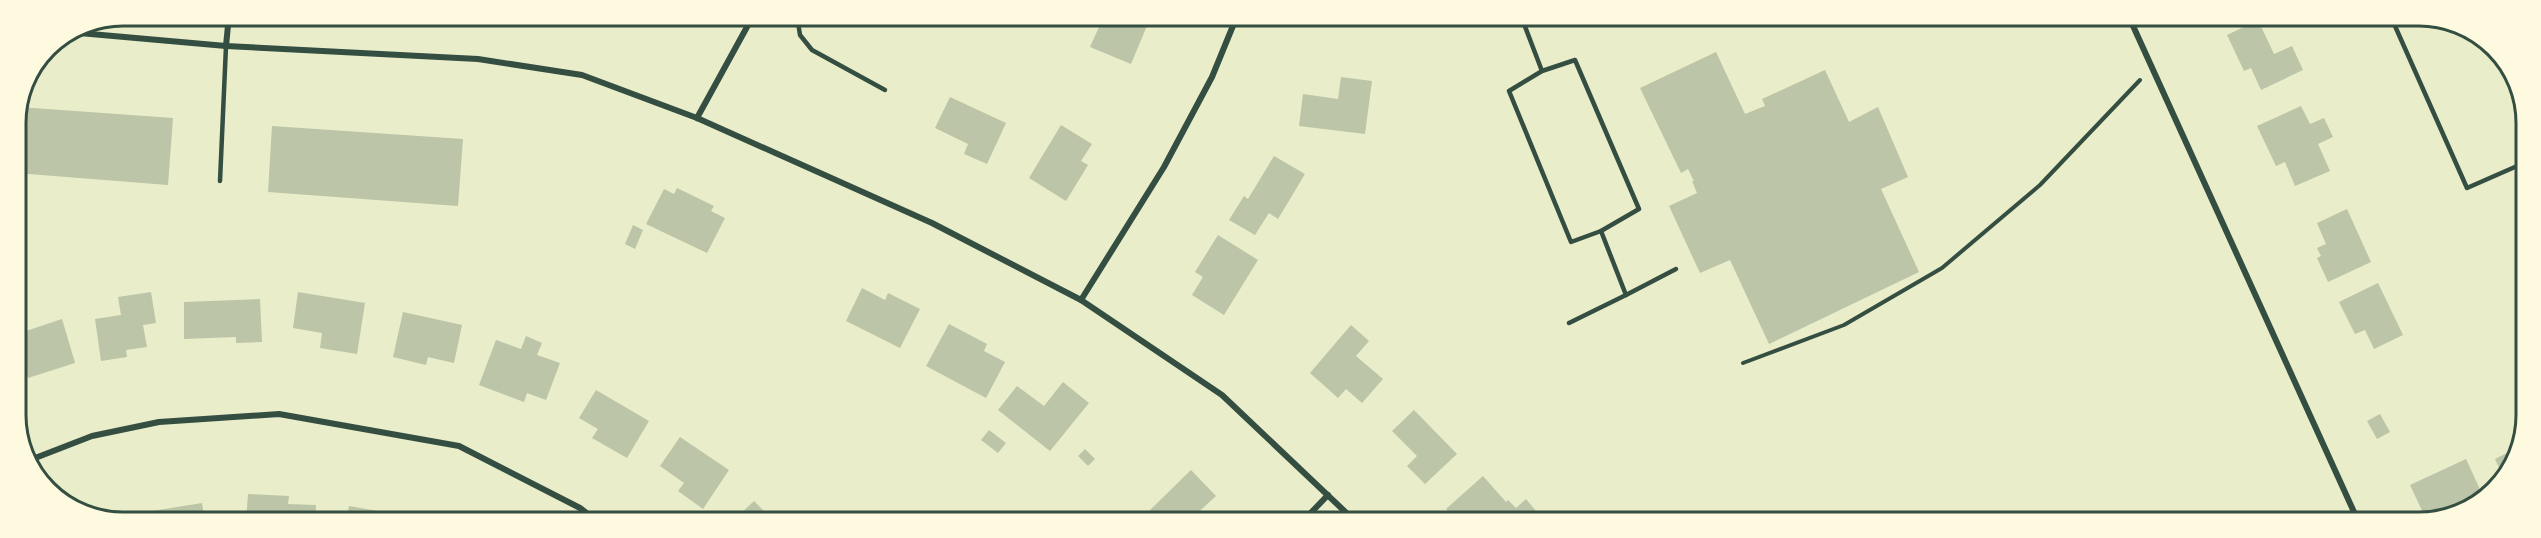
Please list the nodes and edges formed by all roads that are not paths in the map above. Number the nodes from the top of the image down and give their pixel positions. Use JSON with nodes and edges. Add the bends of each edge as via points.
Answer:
{"nodes":[{"id":1,"x":227,"y":26,"type":"edge"},
{"id":2,"x":748,"y":26,"type":"edge"},
{"id":3,"x":799,"y":26,"type":"edge"},
{"id":4,"x":1233,"y":26,"type":"edge"},
{"id":5,"x":1525,"y":26,"type":"edge"},
{"id":6,"x":2133,"y":26,"type":"edge"},
{"id":7,"x":2395,"y":26,"type":"edge"},
{"id":8,"x":85,"y":34,"type":"edge"},
{"id":9,"x":226,"y":46,"type":"junction"},
{"id":10,"x":1542,"y":71,"type":"junction"},
{"id":11,"x":885,"y":90,"type":"dead end"},
{"id":12,"x":697,"y":118,"type":"junction"},
{"id":13,"x":2516,"y":167,"type":"edge"},
{"id":14,"x":220,"y":181,"type":"dead end"},
{"id":15,"x":1601,"y":231,"type":"junction"},
{"id":16,"x":1676,"y":269,"type":"dead end"},
{"id":17,"x":1626,"y":295,"type":"junction"},
{"id":18,"x":1081,"y":300,"type":"junction"},
{"id":19,"x":1569,"y":322,"type":"dead end"},
{"id":20,"x":36,"y":458,"type":"edge"},
{"id":21,"x":1328,"y":495,"type":"junction"},
{"id":22,"x":585,"y":512,"type":"edge"},
{"id":23,"x":1312,"y":512,"type":"edge"},
{"id":24,"x":1346,"y":512,"type":"edge"},
{"id":25,"x":2354,"y":512,"type":"edge"}],
"edges":[{"from":1,"to":9,"type":"street"},
{"from":2,"to":12,"type":"street"},
{"from":3,"to":11,"type":"lane","via":[[800,35],[812,50]]},
{"from":4,"to":18,"type":"street","via":[[1212,77],[1164,167]]},
{"from":5,"to":10,"type":"lane"},
{"from":6,"to":25,"type":"street"},
{"from":7,"to":13,"type":"lane","via":[[2467,188]]},
{"from":8,"to":9,"type":"street"},
{"from":9,"to":12,"type":"street","via":[[478,59],[582,75]]},
{"from":9,"to":14,"type":"lane"},
{"from":10,"to":15,"type":"lane","via":[[1509,91],[1571,242]]},
{"from":10,"to":15,"type":"lane","via":[[1575,60],[1639,209]]},
{"from":12,"to":18,"type":"street","via":[[932,223]]},
{"from":15,"to":17,"type":"lane"},
{"from":16,"to":17,"type":"lane"},
{"from":17,"to":19,"type":"lane"},
{"from":18,"to":21,"type":"street","via":[[1222,395]]},
{"from":20,"to":22,"type":"street","via":[[92,436],[159,422],[279,414],[459,446]]},
{"from":21,"to":23,"type":"street"},
{"from":21,"to":24,"type":"street"}]}
